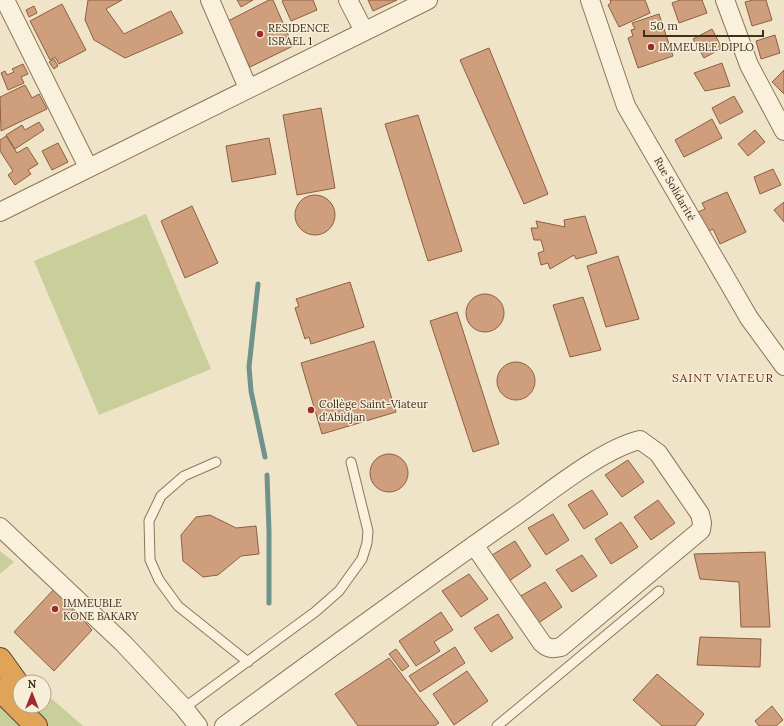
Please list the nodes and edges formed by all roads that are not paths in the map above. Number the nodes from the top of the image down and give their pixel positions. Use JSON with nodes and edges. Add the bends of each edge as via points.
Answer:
{"nodes":[{"id":1,"x":6,"y":0,"type":"edge"},
{"id":2,"x":210,"y":0,"type":"edge"},
{"id":3,"x":348,"y":0,"type":"edge"},
{"id":4,"x":428,"y":0,"type":"edge"},
{"id":5,"x":590,"y":0,"type":"edge"},
{"id":6,"x":725,"y":0,"type":"edge"},
{"id":7,"x":364,"y":32,"type":"junction"},
{"id":8,"x":248,"y":88,"type":"junction"},
{"id":9,"x":784,"y":132,"type":"edge"},
{"id":10,"x":88,"y":167,"type":"junction"},
{"id":11,"x":0,"y":212,"type":"edge"},
{"id":12,"x":784,"y":366,"type":"edge"},
{"id":13,"x":216,"y":462,"type":"dead end"},
{"id":14,"x":351,"y":462,"type":"dead end"},
{"id":15,"x":0,"y":527,"type":"edge"},
{"id":16,"x":474,"y":545,"type":"junction"},
{"id":17,"x":659,"y":591,"type":"dead end"},
{"id":18,"x":0,"y":660,"type":"edge"},
{"id":19,"x":248,"y":662,"type":"junction"},
{"id":20,"x":12,"y":676,"type":"edge"},
{"id":21,"x":0,"y":690,"type":"edge"},
{"id":22,"x":184,"y":708,"type":"junction"},
{"id":23,"x":37,"y":714,"type":"edge"},
{"id":24,"x":36,"y":726,"type":"edge"},
{"id":25,"x":44,"y":726,"type":"edge"},
{"id":26,"x":198,"y":726,"type":"edge"},
{"id":27,"x":224,"y":726,"type":"edge"},
{"id":28,"x":497,"y":726,"type":"edge"}],
"edges":[{"from":1,"to":10,"type":"street"},
{"from":2,"to":8,"type":"street"},
{"from":3,"to":7,"type":"street"},
{"from":4,"to":7,"type":"street"},
{"from":5,"to":12,"type":"street","name":"Rue Solidarité","via":[[626,106],[749,318]]},
{"from":6,"to":9,"type":"street","via":[[749,65]]},
{"from":7,"to":8,"type":"street"},
{"from":8,"to":10,"type":"street"},
{"from":10,"to":11,"type":"street"},
{"from":13,"to":19,"type":"lane","via":[[184,476],[161,496],[149,521],[150,560],[159,580],[178,606]]},
{"from":14,"to":19,"type":"lane","via":[[368,531],[362,559],[339,591]]},
{"from":15,"to":22,"type":"street","via":[[123,643]]},
{"from":16,"to":16,"type":"street","via":[[542,643],[553,649],[561,647],[680,548],[701,530],[702,523],[700,514],[658,453],[640,440],[612,450]]},
{"from":16,"to":27,"type":"street"},
{"from":17,"to":28,"type":"lane"},
{"from":18,"to":20,"type":"highway"},
{"from":19,"to":22,"type":"lane"},
{"from":21,"to":24,"type":"highway"},
{"from":22,"to":26,"type":"street"},
{"from":23,"to":25,"type":"highway"}]}
